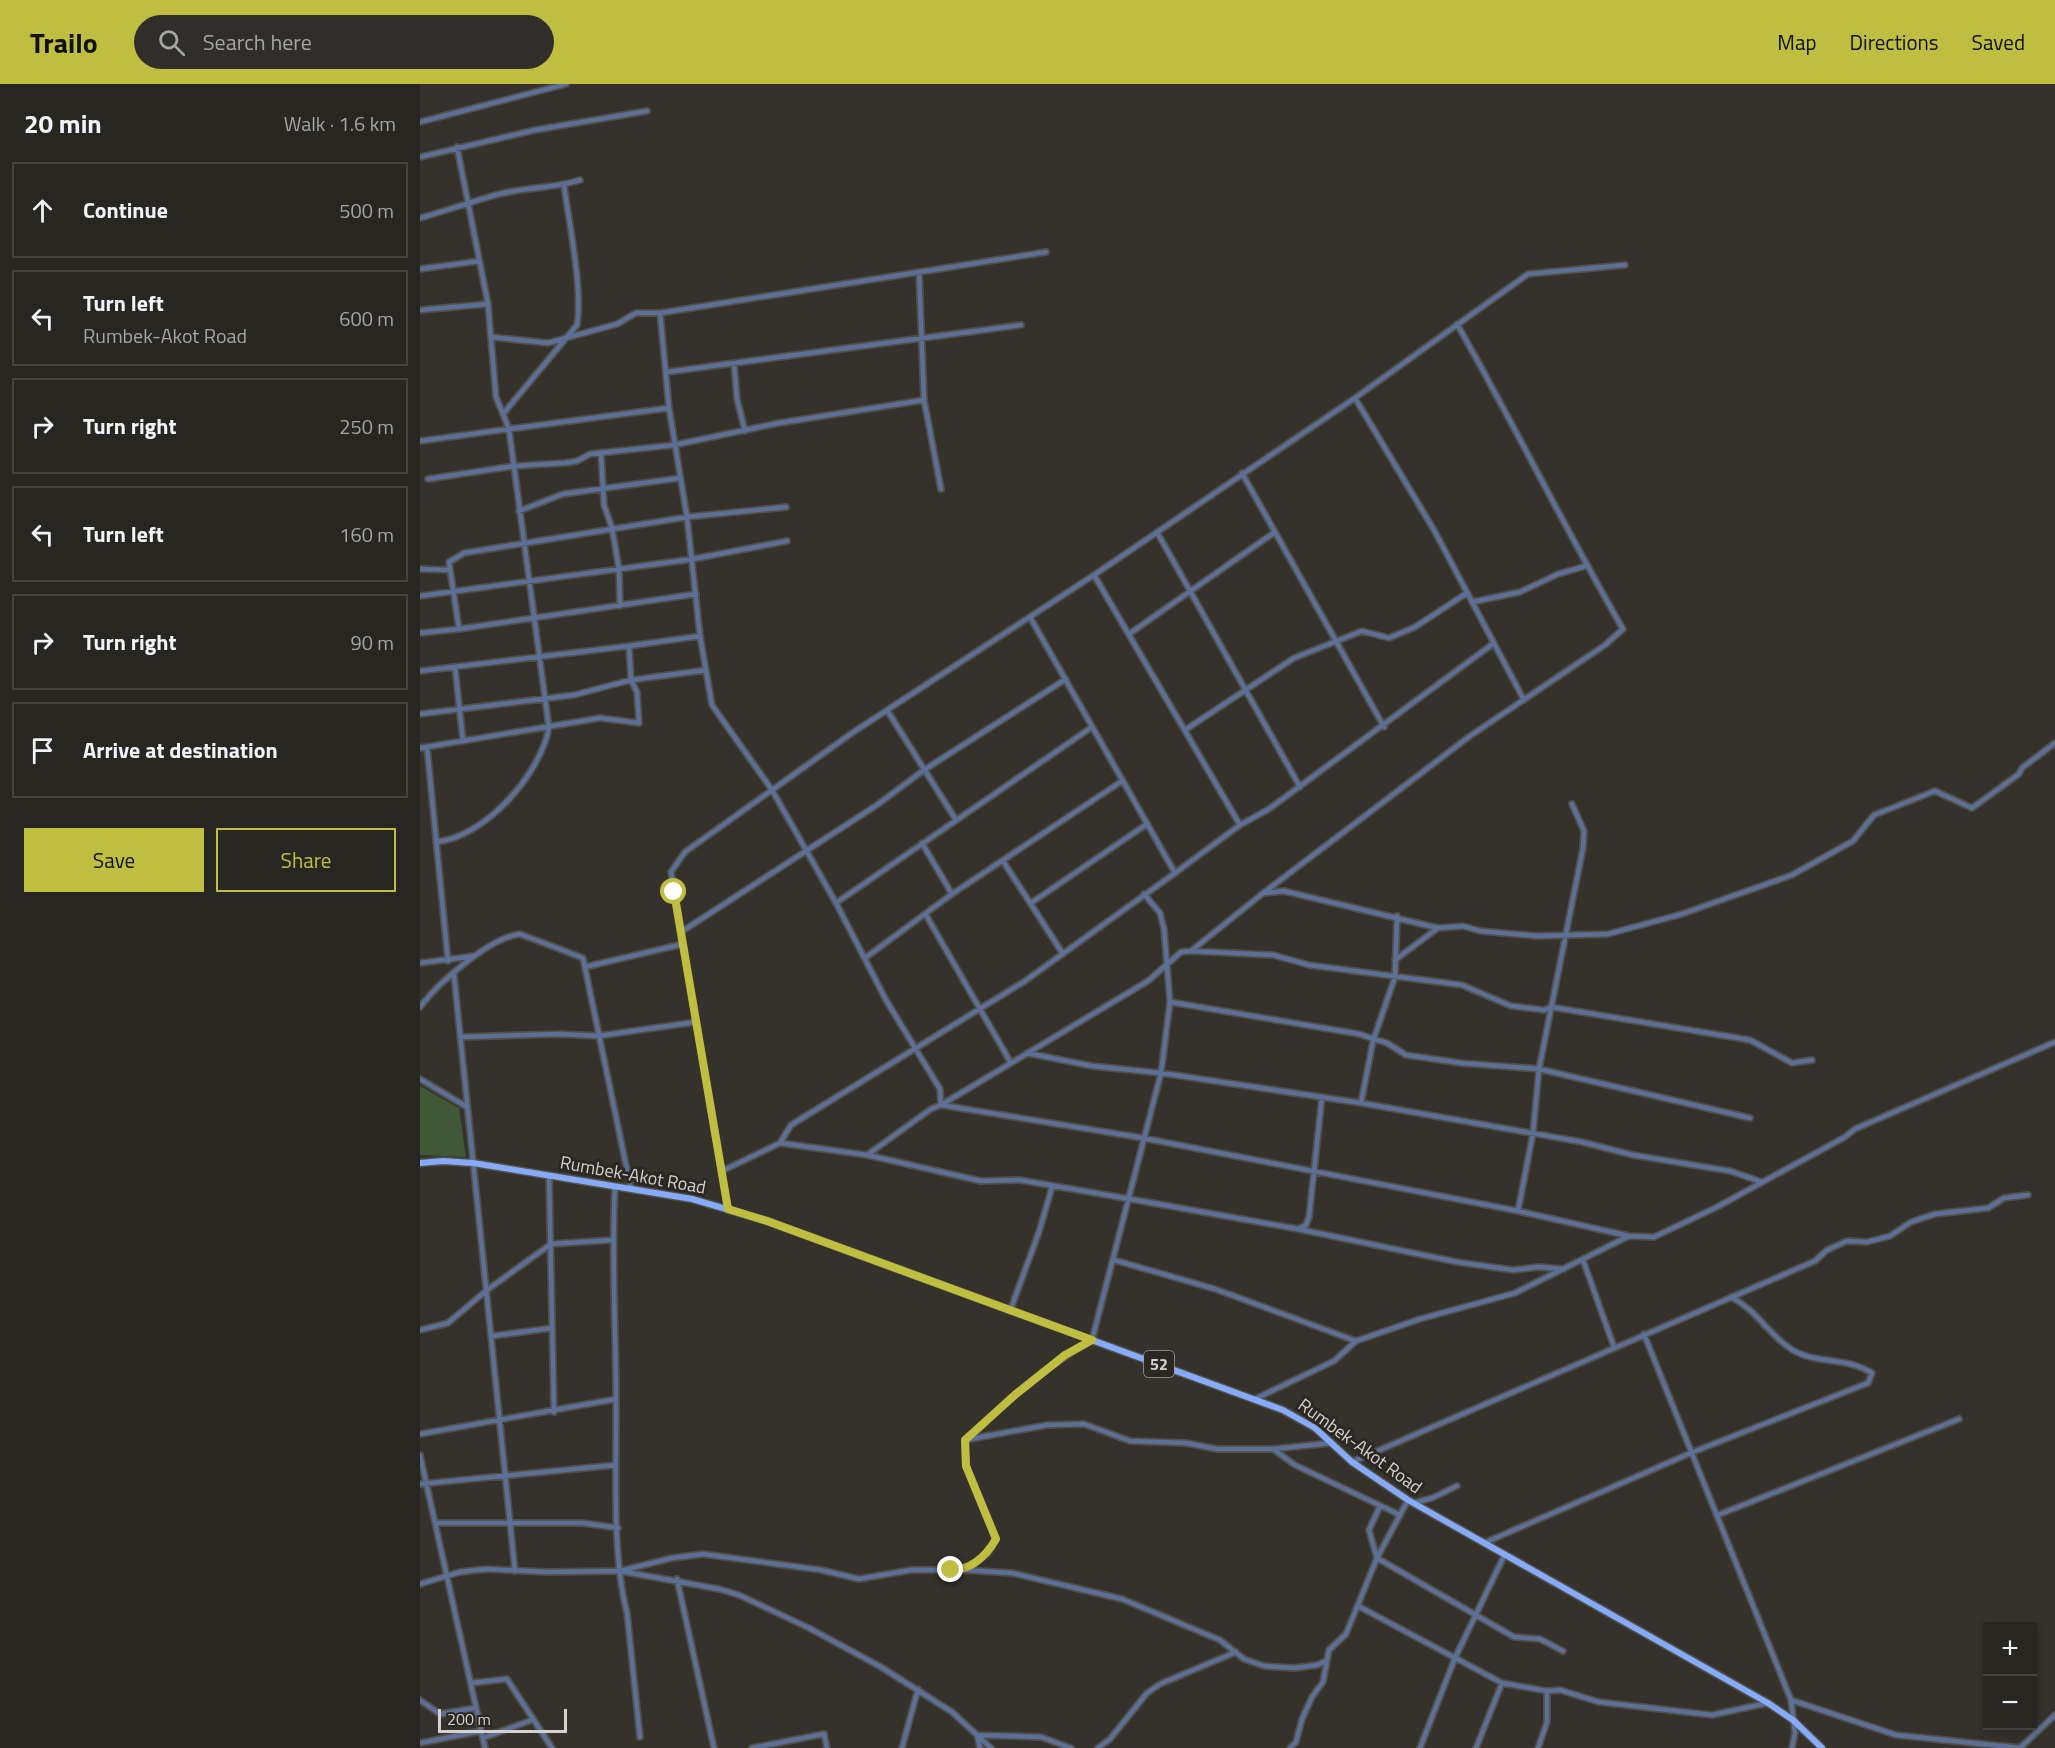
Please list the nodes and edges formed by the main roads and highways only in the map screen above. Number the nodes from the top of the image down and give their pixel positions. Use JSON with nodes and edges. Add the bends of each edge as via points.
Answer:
{"nodes":[{"id":1,"x":420,"y":1164,"type":"edge"},
{"id":2,"x":1822,"y":1748,"type":"edge"}],
"edges":[{"from":1,"to":2,"type":"main road","name":"Rumbek-Akot Road","number":"52","via":[[473,1163],[692,1199],[728,1209],[1255,1399],[1298,1417],[1410,1502],[1768,1703]]}]}
